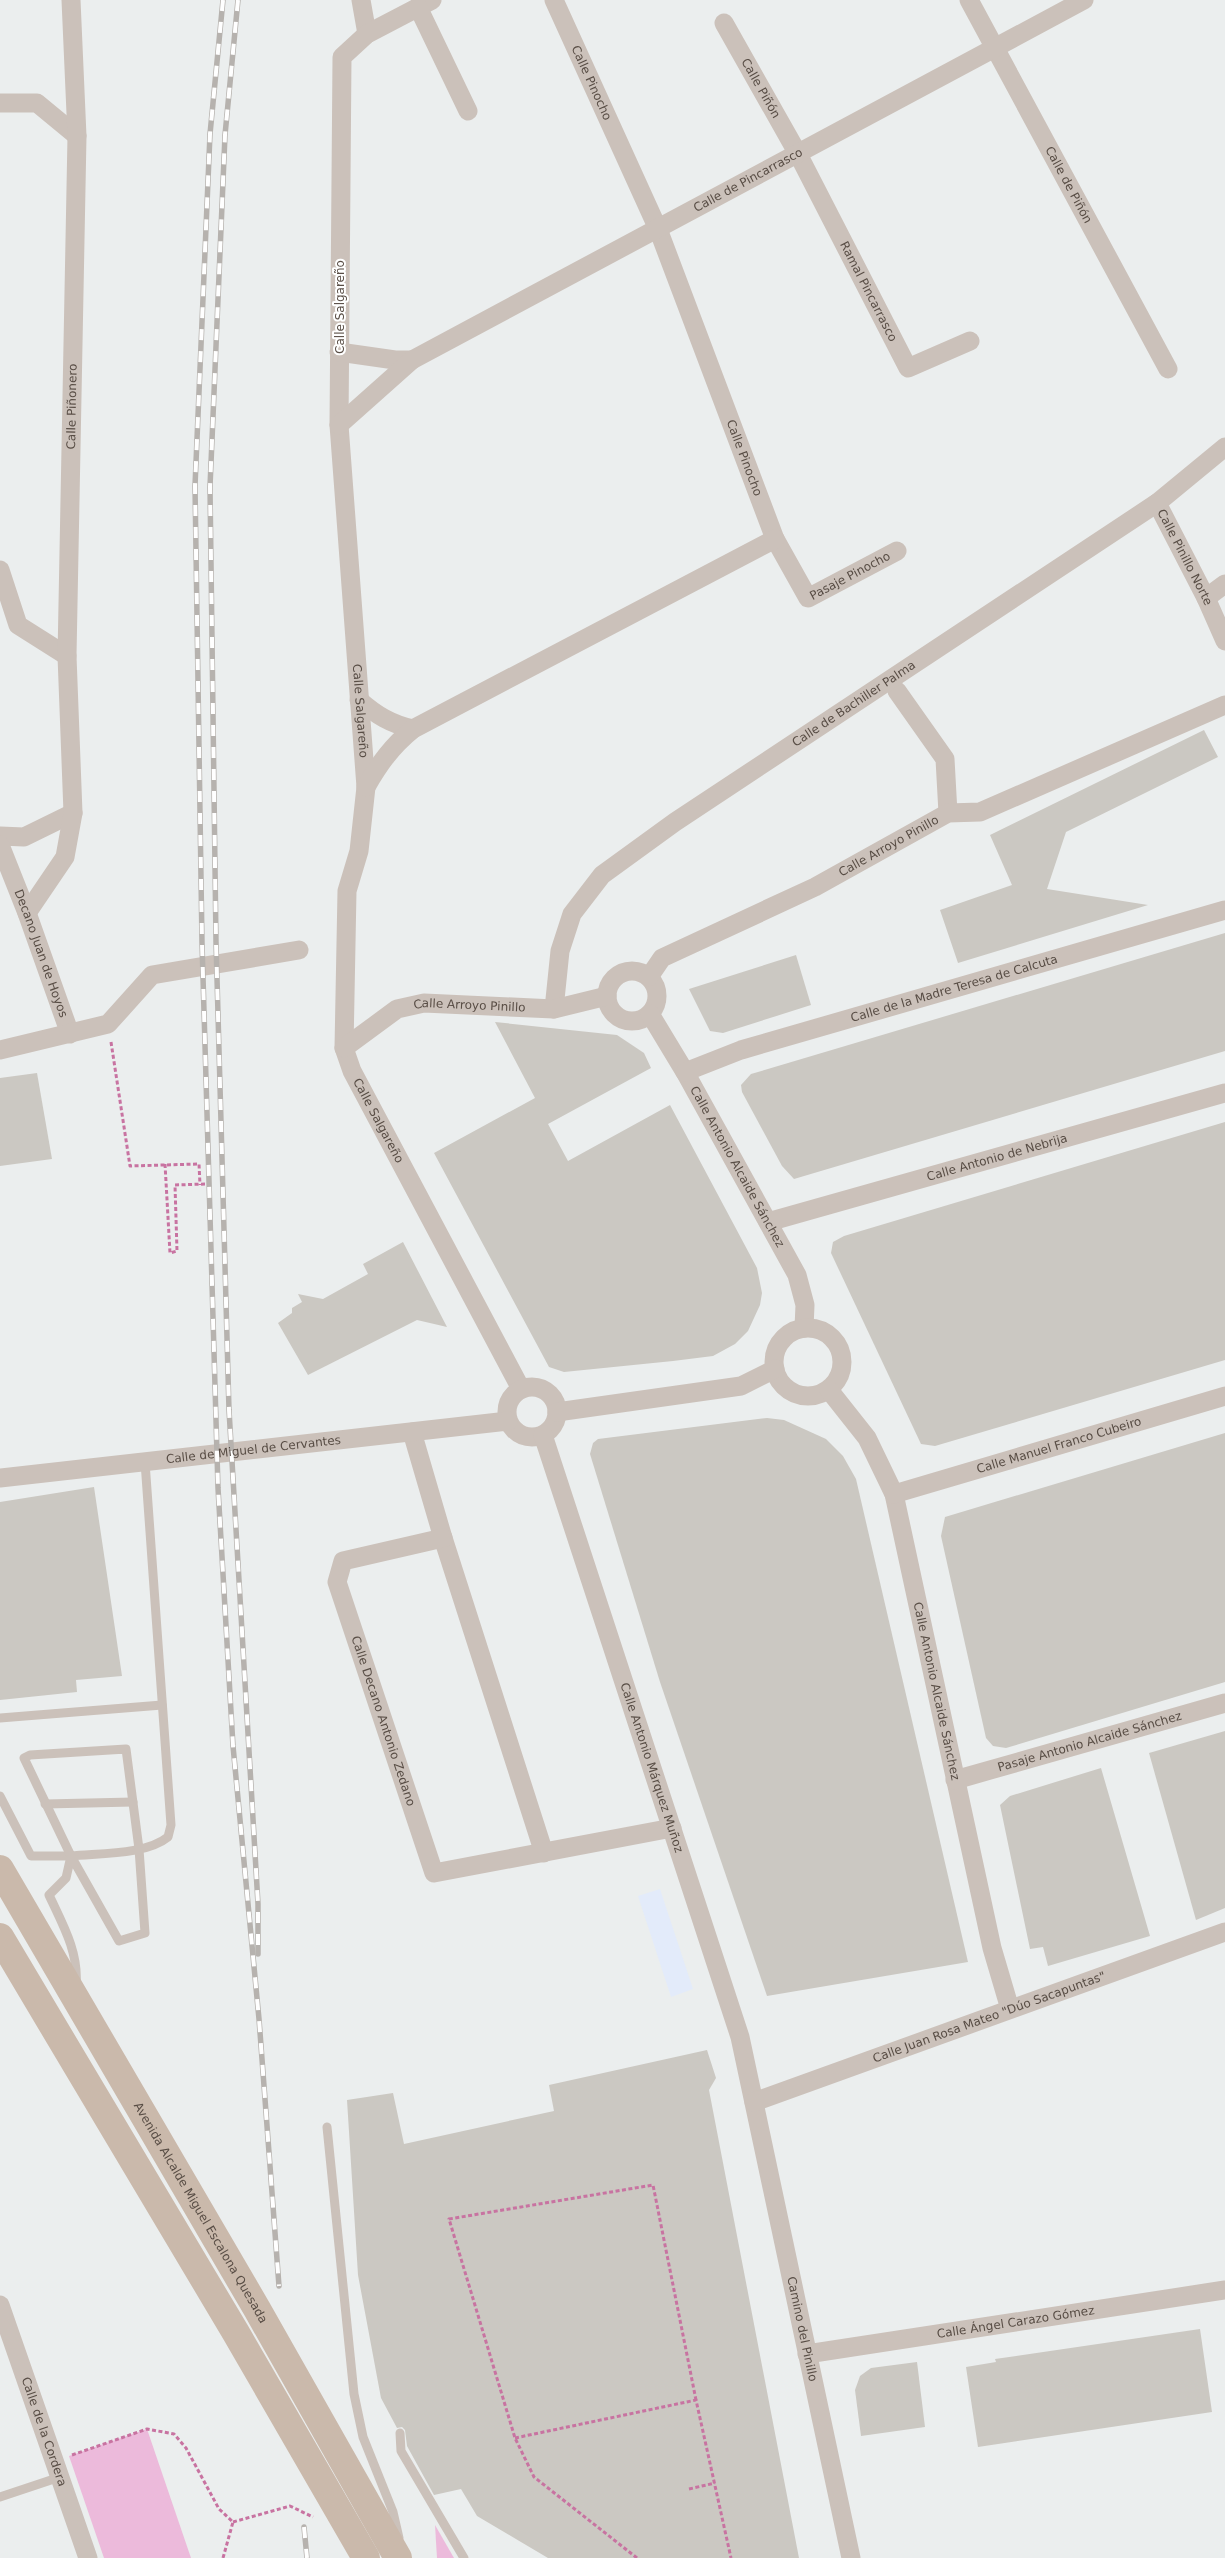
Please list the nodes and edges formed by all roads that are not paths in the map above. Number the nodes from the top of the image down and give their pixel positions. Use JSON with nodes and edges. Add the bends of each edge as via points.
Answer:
{"nodes":[{"id":1,"x":71,"y":0,"type":"edge"},
{"id":2,"x":361,"y":0,"type":"edge"},
{"id":3,"x":554,"y":0,"type":"edge"},
{"id":4,"x":969,"y":0,"type":"edge"},
{"id":5,"x":1084,"y":0,"type":"edge"},
{"id":6,"x":425,"y":4,"type":"edge"},
{"id":7,"x":724,"y":23,"type":"dead end"},
{"id":8,"x":367,"y":34,"type":"junction"},
{"id":9,"x":996,"y":48,"type":"junction"},
{"id":10,"x":0,"y":103,"type":"edge"},
{"id":11,"x":468,"y":111,"type":"dead end"},
{"id":12,"x":77,"y":136,"type":"junction"},
{"id":13,"x":798,"y":154,"type":"junction"},
{"id":14,"x":658,"y":229,"type":"junction"},
{"id":15,"x":970,"y":341,"type":"dead end"},
{"id":16,"x":339,"y":352,"type":"junction"},
{"id":17,"x":412,"y":360,"type":"junction"},
{"id":18,"x":1168,"y":370,"type":"dead end"},
{"id":19,"x":338,"y":425,"type":"junction"},
{"id":20,"x":1225,"y":447,"type":"edge"},
{"id":21,"x":1157,"y":503,"type":"junction"},
{"id":22,"x":775,"y":539,"type":"junction"},
{"id":23,"x":896,"y":551,"type":"dead end"},
{"id":24,"x":0,"y":570,"type":"edge"},
{"id":25,"x":1225,"y":584,"type":"edge"},
{"id":26,"x":1206,"y":598,"type":"junction"},
{"id":27,"x":1225,"y":641,"type":"edge"},
{"id":28,"x":67,"y":656,"type":"junction"},
{"id":29,"x":897,"y":691,"type":"dead end"},
{"id":30,"x":359,"y":700,"type":"junction"},
{"id":31,"x":1225,"y":705,"type":"edge"},
{"id":32,"x":413,"y":729,"type":"junction"},
{"id":33,"x":366,"y":787,"type":"junction"},
{"id":34,"x":73,"y":813,"type":"junction"},
{"id":35,"x":948,"y":813,"type":"junction"},
{"id":36,"x":0,"y":836,"type":"edge"},
{"id":37,"x":0,"y":846,"type":"edge"},
{"id":38,"x":1225,"y":910,"type":"edge"},
{"id":39,"x":27,"y":914,"type":"junction"},
{"id":40,"x":299,"y":950,"type":"dead end"},
{"id":41,"x":650,"y":977,"type":"junction"},
{"id":42,"x":607,"y":996,"type":"junction"},
{"id":43,"x":554,"y":1009,"type":"junction"},
{"id":44,"x":650,"y":1014,"type":"junction"},
{"id":45,"x":70,"y":1034,"type":"junction"},
{"id":46,"x":344,"y":1048,"type":"junction"},
{"id":47,"x":0,"y":1050,"type":"edge"},
{"id":48,"x":685,"y":1072,"type":"junction"},
{"id":49,"x":1225,"y":1092,"type":"edge"},
{"id":50,"x":768,"y":1222,"type":"junction"},
{"id":51,"x":804,"y":1328,"type":"junction"},
{"id":52,"x":775,"y":1370,"type":"junction"},
{"id":53,"x":521,"y":1389,"type":"junction"},
{"id":54,"x":829,"y":1390,"type":"junction"},
{"id":55,"x":1225,"y":1396,"type":"edge"},
{"id":56,"x":557,"y":1412,"type":"junction"},
{"id":57,"x":508,"y":1420,"type":"junction"},
{"id":58,"x":412,"y":1432,"type":"junction"},
{"id":59,"x":543,"y":1435,"type":"junction"},
{"id":60,"x":146,"y":1462,"type":"junction"},
{"id":61,"x":0,"y":1478,"type":"edge"},
{"id":62,"x":894,"y":1494,"type":"junction"},
{"id":63,"x":443,"y":1538,"type":"junction"},
{"id":64,"x":1225,"y":1703,"type":"edge"},
{"id":65,"x":162,"y":1705,"type":"junction"},
{"id":66,"x":0,"y":1718,"type":"edge"},
{"id":67,"x":955,"y":1780,"type":"junction"},
{"id":68,"x":0,"y":1796,"type":"edge"},
{"id":69,"x":133,"y":1802,"type":"junction"},
{"id":70,"x":45,"y":1804,"type":"junction"},
{"id":71,"x":672,"y":1828,"type":"junction"},
{"id":72,"x":139,"y":1849,"type":"junction"},
{"id":73,"x":544,"y":1853,"type":"junction"},
{"id":74,"x":71,"y":1856,"type":"junction"},
{"id":75,"x":0,"y":1868,"type":"edge"},
{"id":76,"x":1225,"y":1932,"type":"edge"},
{"id":77,"x":0,"y":1937,"type":"edge"},
{"id":78,"x":75,"y":1997,"type":"junction"},
{"id":79,"x":1010,"y":2009,"type":"junction"},
{"id":80,"x":754,"y":2102,"type":"junction"},
{"id":81,"x":327,"y":2127,"type":"dead end"},
{"id":82,"x":1225,"y":2290,"type":"edge"},
{"id":83,"x":0,"y":2305,"type":"edge"},
{"id":84,"x":807,"y":2354,"type":"junction"},
{"id":85,"x":400,"y":2434,"type":"dead end"},
{"id":86,"x":57,"y":2469,"type":"junction"},
{"id":87,"x":0,"y":2497,"type":"edge"},
{"id":88,"x":88,"y":2558,"type":"edge"},
{"id":89,"x":366,"y":2558,"type":"edge"},
{"id":90,"x":398,"y":2558,"type":"edge"},
{"id":91,"x":404,"y":2558,"type":"edge"},
{"id":92,"x":464,"y":2558,"type":"edge"},
{"id":93,"x":851,"y":2558,"type":"edge"}],
"edges":[{"from":1,"to":12,"type":"street","name":"Calle Piñonero"},
{"from":2,"to":8,"type":"street"},
{"from":3,"to":14,"type":"street","name":"Calle Pinocho"},
{"from":4,"to":9,"type":"street","name":"Calle de Piñón"},
{"from":5,"to":9,"type":"street","name":"Calle de Pincarrasco"},
{"from":6,"to":8,"type":"street","name":"Calle Salgareño"},
{"from":6,"to":11,"type":"street"},
{"from":7,"to":13,"type":"street","name":"Calle Piñón"},
{"from":8,"to":16,"type":"street","name":"Calle Salgareño","via":[[342,57]]},
{"from":9,"to":13,"type":"street","name":"Calle de Pincarrasco"},
{"from":9,"to":18,"type":"street","name":"Calle de Piñón"},
{"from":10,"to":12,"type":"street","via":[[37,103]]},
{"from":12,"to":28,"type":"street","name":"Calle Piñonero"},
{"from":13,"to":14,"type":"street","name":"Calle de Pincarrasco"},
{"from":13,"to":15,"type":"street","name":"Ramal Pincarrasco","via":[[908,368]]},
{"from":14,"to":17,"type":"street","name":"Calle de Pincarrasco"},
{"from":14,"to":22,"type":"street","name":"Calle Pinocho"},
{"from":16,"to":17,"type":"street"},
{"from":16,"to":19,"type":"street","name":"Calle Salgareño"},
{"from":17,"to":19,"type":"street","name":"Calle de Pincarrasco"},
{"from":19,"to":30,"type":"street","name":"Calle Salgareño"},
{"from":20,"to":21,"type":"street","name":"Calle de Bachiller Palma"},
{"from":21,"to":26,"type":"street","name":"Calle Pinillo Norte"},
{"from":21,"to":43,"type":"street","name":"Calle de Bachiller Palma","via":[[675,822],[602,875],[572,914],[560,951]]},
{"from":22,"to":23,"type":"street","name":"Pasaje Pinocho","via":[[808,598]]},
{"from":22,"to":32,"type":"street"},
{"from":24,"to":28,"type":"street","via":[[18,625]]},
{"from":25,"to":26,"type":"street"},
{"from":26,"to":27,"type":"street","name":"Calle Pinillo Norte"},
{"from":28,"to":34,"type":"street","name":"Calle Piñonero"},
{"from":29,"to":35,"type":"street","via":[[945,758]]},
{"from":30,"to":32,"type":"street","via":[[394,725]]},
{"from":30,"to":33,"type":"street","name":"Calle Salgareño"},
{"from":31,"to":35,"type":"street","name":"Calle Arroyo Pinillo","via":[[980,812]]},
{"from":32,"to":33,"type":"street","via":[[394,744]]},
{"from":33,"to":46,"type":"street","name":"Calle Salgareño","via":[[359,851],[346,891]]},
{"from":34,"to":36,"type":"street","via":[[24,837]]},
{"from":34,"to":39,"type":"street","name":"Calle Piñonero","via":[[66,857]]},
{"from":35,"to":41,"type":"street","name":"Calle Arroyo Pinillo","via":[[815,887],[662,958]]},
{"from":37,"to":39,"type":"street","name":"Decano Juan de Hoyos"},
{"from":38,"to":48,"type":"street","name":"Calle de la Madre Teresa de Calcuta","via":[[742,1050]]},
{"from":39,"to":45,"type":"street","name":"Decano Juan de Hoyos"},
{"from":40,"to":45,"type":"street","via":[[152,974],[108,1024]]},
{"from":41,"to":42,"type":"street","via":[[634,970],[618,974],[612,980]]},
{"from":41,"to":44,"type":"street","via":[[657,991],[655,1007]]},
{"from":42,"to":43,"type":"street","name":"Calle Arroyo Pinillo"},
{"from":42,"to":44,"type":"street","via":[[612,1012],[619,1017],[635,1021]]},
{"from":43,"to":46,"type":"street","name":"Calle Arroyo Pinillo","via":[[424,1002],[396,1009]]},
{"from":44,"to":48,"type":"street","name":"Calle Antonio Alcaide Sánchez"},
{"from":45,"to":47,"type":"street"},
{"from":46,"to":53,"type":"street","name":"Calle Salgareño","via":[[352,1071]]},
{"from":48,"to":50,"type":"street","name":"Calle Antonio Alcaide Sánchez"},
{"from":49,"to":50,"type":"street","name":"Calle Antonio de Nebrija"},
{"from":50,"to":51,"type":"street","name":"Calle Antonio Alcaide Sánchez","via":[[797,1275],[805,1305]]},
{"from":51,"to":52,"type":"street","via":[[792,1331],[783,1339],[774,1358]]},
{"from":51,"to":54,"type":"street","via":[[825,1332],[840,1348],[842,1370]]},
{"from":52,"to":54,"type":"street","via":[[787,1389],[797,1394],[808,1396]]},
{"from":52,"to":56,"type":"street","via":[[741,1386]]},
{"from":53,"to":56,"type":"street","via":[[529,1387],[545,1391],[556,1403]]},
{"from":53,"to":57,"type":"street","via":[[507,1406]]},
{"from":54,"to":62,"type":"street","name":"Calle Antonio Alcaide Sánchez","via":[[867,1438]]},
{"from":55,"to":62,"type":"street","name":"Calle Manuel Franco Cubeiro"},
{"from":56,"to":59,"type":"street","via":[[553,1425]]},
{"from":57,"to":58,"type":"street","name":"Calle de Miguel de Cervantes"},
{"from":57,"to":59,"type":"street","via":[[512,1428],[527,1437]]},
{"from":58,"to":60,"type":"street","name":"Calle de Miguel de Cervantes"},
{"from":58,"to":63,"type":"street"},
{"from":59,"to":71,"type":"street","name":"Calle Antonio Márquez Muñoz"},
{"from":60,"to":61,"type":"street","name":"Calle de Miguel de Cervantes"},
{"from":60,"to":65,"type":"lane"},
{"from":62,"to":67,"type":"street","name":"Calle Antonio Alcaide Sánchez"},
{"from":63,"to":73,"type":"street"},
{"from":63,"to":73,"type":"street","name":"Calle Decano Antonio Zedano","via":[[343,1561],[337,1582],[434,1873]]},
{"from":64,"to":67,"type":"street","name":"Pasaje Antonio Alcaide Sánchez"},
{"from":65,"to":66,"type":"lane"},
{"from":65,"to":72,"type":"lane","via":[[171,1825],[168,1837],[158,1846]]},
{"from":67,"to":79,"type":"street","name":"Calle Antonio Alcaide Sánchez","via":[[992,1948]]},
{"from":68,"to":74,"type":"lane","via":[[31,1856]]},
{"from":69,"to":70,"type":"lane"},
{"from":69,"to":70,"type":"lane","via":[[126,1749],[24,1758]]},
{"from":69,"to":72,"type":"lane"},
{"from":70,"to":74,"type":"lane"},
{"from":71,"to":73,"type":"street","name":"Calle Decano Antonio Zedano"},
{"from":71,"to":80,"type":"street","name":"Calle Antonio Márquez Muñoz","via":[[740,2037]]},
{"from":72,"to":74,"type":"lane"},
{"from":72,"to":74,"type":"lane","via":[[144,1933],[120,1941]]},
{"from":74,"to":78,"type":"lane","via":[[66,1878],[48,1895],[73,1950],[77,1974]]},
{"from":75,"to":78,"type":"main road","name":"Avenida Alcalde Miguel Escalona Quesada"},
{"from":76,"to":79,"type":"street","name":"Calle Juan Rosa Mateo \"Dúo Sacapuntas\""},
{"from":77,"to":89,"type":"main road"},
{"from":78,"to":90,"type":"main road","name":"Avenida Alcalde Miguel Escalona Quesada"},
{"from":79,"to":80,"type":"street","name":"Calle Juan Rosa Mateo \"Dúo Sacapuntas\""},
{"from":80,"to":84,"type":"street","name":"Camino del Pinillo"},
{"from":81,"to":91,"type":"lane","via":[[354,2394],[363,2437],[393,2512]]},
{"from":82,"to":84,"type":"street","name":"Calle Ángel Carazo Gómez"},
{"from":83,"to":86,"type":"street","name":"Calle de la Cordera"},
{"from":84,"to":93,"type":"street","name":"Camino del Pinillo"},
{"from":85,"to":92,"type":"lane","via":[[401,2451]]},
{"from":86,"to":87,"type":"lane"},
{"from":86,"to":88,"type":"street","name":"Calle de la Cordera"}]}
